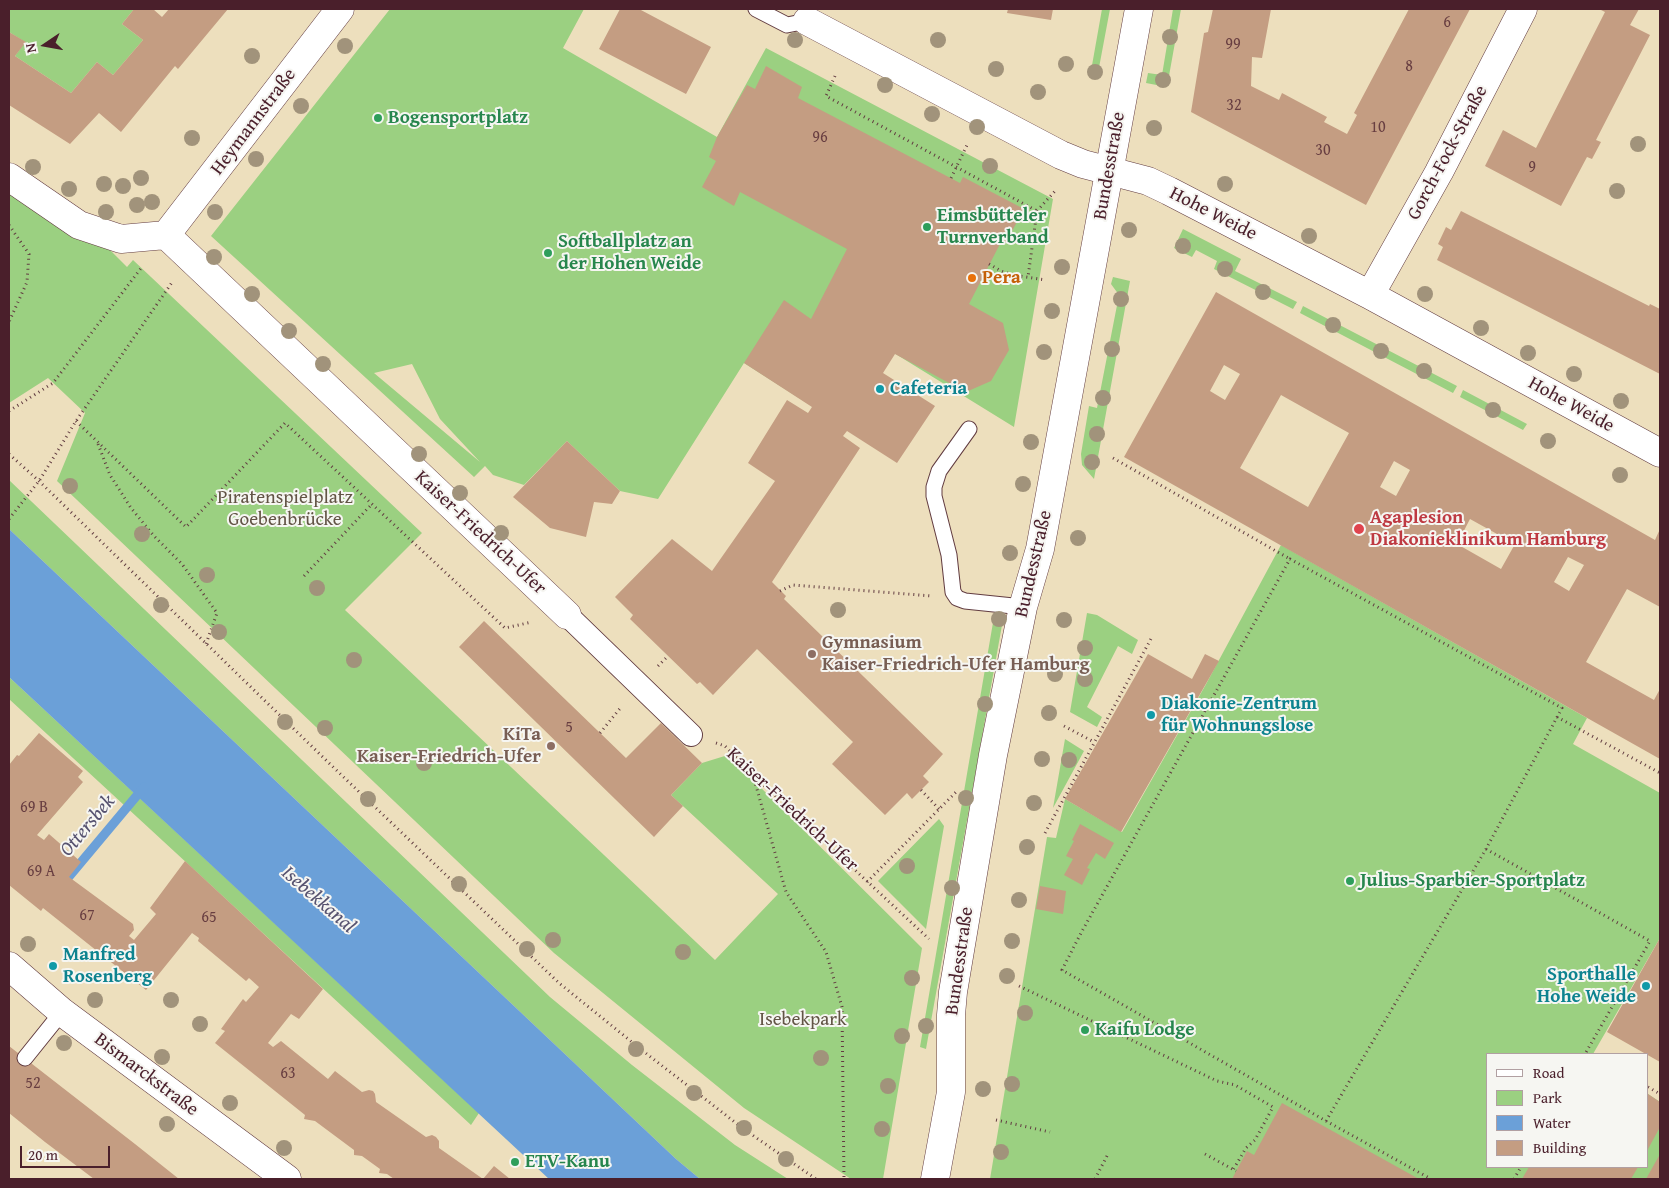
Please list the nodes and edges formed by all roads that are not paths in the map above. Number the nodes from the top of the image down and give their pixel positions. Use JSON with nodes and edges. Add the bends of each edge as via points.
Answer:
{"nodes":[{"id":1,"x":340,"y":9,"type":"edge"},
{"id":2,"x":756,"y":9,"type":"edge"},
{"id":3,"x":1139,"y":9,"type":"edge"},
{"id":4,"x":1523,"y":9,"type":"edge"},
{"id":5,"x":808,"y":20,"type":"joint"},
{"id":6,"x":1109,"y":171,"type":"junction"},
{"id":7,"x":9,"y":177,"type":"edge"},
{"id":8,"x":166,"y":235,"type":"junction"},
{"id":9,"x":1370,"y":295,"type":"junction"},
{"id":10,"x":969,"y":429,"type":"dead end"},
{"id":11,"x":1660,"y":453,"type":"edge"},
{"id":12,"x":1023,"y":607,"type":"junction"},
{"id":13,"x":567,"y":615,"type":"joint"},
{"id":14,"x":691,"y":735,"type":"road end"},
{"id":15,"x":9,"y":966,"type":"edge"},
{"id":16,"x":62,"y":1012,"type":"junction"},
{"id":17,"x":25,"y":1058,"type":"dead end"},
{"id":18,"x":287,"y":1179,"type":"edge"},
{"id":19,"x":935,"y":1179,"type":"edge"}],
"edges":[{"from":1,"to":8,"type":"street","name":"Heymannstraße"},
{"from":2,"to":5,"type":"lane","name":"Hohe Weide","via":[[787,25]]},
{"from":3,"to":6,"type":"street","name":"Bundesstraße"},
{"from":4,"to":9,"type":"street","name":"Gorch-Fock-Straße","via":[[1439,172]]},
{"from":5,"to":6,"type":"street","name":"Hohe Weide","via":[[1048,149]]},
{"from":6,"to":9,"type":"street","name":"Hohe Weide","via":[[1148,181]]},
{"from":6,"to":12,"type":"street","name":"Bundesstraße","via":[[1040,548]]},
{"from":7,"to":8,"type":"street","via":[[79,225],[122,239]]},
{"from":8,"to":13,"type":"street","name":"Kaiser-Friedrich-Ufer"},
{"from":9,"to":11,"type":"street","name":"Hohe Weide"},
{"from":10,"to":12,"type":"lane","via":[[939,471],[934,487],[949,555],[953,592],[965,601]]},
{"from":12,"to":19,"type":"street","name":"Bundesstraße","via":[[993,755],[953,992],[951,1092]]},
{"from":13,"to":14,"type":"street","name":"Kaiser-Friedrich-Ufer"},
{"from":15,"to":16,"type":"street","name":"Bismarckstraße"},
{"from":16,"to":17,"type":"lane"},
{"from":16,"to":18,"type":"street","name":"Bismarckstraße"}]}
